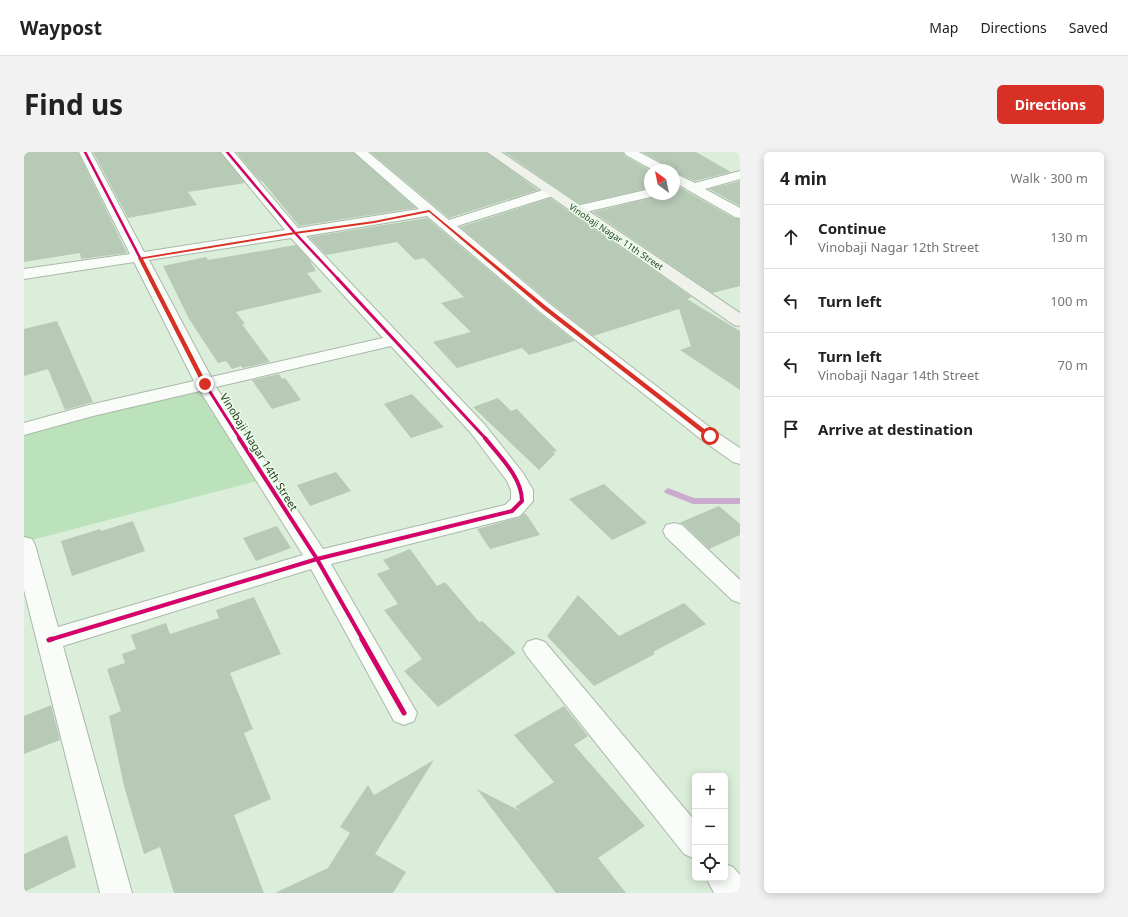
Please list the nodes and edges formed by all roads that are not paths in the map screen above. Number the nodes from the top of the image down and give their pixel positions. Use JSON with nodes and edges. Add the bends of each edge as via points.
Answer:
{"nodes":[{"id":1,"x":85,"y":152,"type":"edge"},
{"id":2,"x":226,"y":152,"type":"edge"},
{"id":3,"x":360,"y":152,"type":"edge"},
{"id":4,"x":493,"y":152,"type":"edge"},
{"id":5,"x":630,"y":152,"type":"edge"},
{"id":6,"x":651,"y":164,"type":"edge"},
{"id":7,"x":740,"y":175,"type":"edge"},
{"id":8,"x":680,"y":180,"type":"edge"},
{"id":9,"x":691,"y":186,"type":"junction"},
{"id":10,"x":680,"y":187,"type":"edge"},
{"id":11,"x":551,"y":192,"type":"junction"},
{"id":12,"x":644,"y":194,"type":"edge"},
{"id":13,"x":577,"y":210,"type":"junction"},
{"id":14,"x":429,"y":211,"type":"junction"},
{"id":15,"x":740,"y":214,"type":"edge"},
{"id":16,"x":446,"y":225,"type":"junction"},
{"id":17,"x":295,"y":233,"type":"junction"},
{"id":18,"x":140,"y":258,"type":"junction"},
{"id":19,"x":24,"y":274,"type":"edge"},
{"id":20,"x":740,"y":321,"type":"edge"},
{"id":21,"x":395,"y":340,"type":"junction"},
{"id":22,"x":205,"y":384,"type":"junction"},
{"id":23,"x":24,"y":429,"type":"edge"},
{"id":24,"x":740,"y":457,"type":"edge"},
{"id":25,"x":674,"y":531,"type":"dead end"},
{"id":26,"x":24,"y":545,"type":"edge"},
{"id":27,"x":317,"y":560,"type":"junction"},
{"id":28,"x":740,"y":594,"type":"edge"},
{"id":29,"x":49,"y":640,"type":"junction"},
{"id":30,"x":536,"y":649,"type":"dead end"},
{"id":31,"x":404,"y":713,"type":"dead end"},
{"id":32,"x":692,"y":840,"type":"edge"},
{"id":33,"x":725,"y":881,"type":"edge"},
{"id":34,"x":116,"y":893,"type":"edge"},
{"id":35,"x":735,"y":893,"type":"edge"}],
"edges":[{"from":1,"to":18,"type":"street","name":"Vinobaji Nagar 14th Street"},
{"from":2,"to":17,"type":"street"},
{"from":3,"to":14,"type":"street"},
{"from":4,"to":11,"type":"street","name":"Vinobaji Nagar 11th Street"},
{"from":5,"to":6,"type":"street"},
{"from":7,"to":9,"type":"street"},
{"from":8,"to":9,"type":"street"},
{"from":9,"to":10,"type":"street"},
{"from":9,"to":15,"type":"street"},
{"from":11,"to":13,"type":"street","name":"Vinobaji Nagar 11th Street"},
{"from":11,"to":16,"type":"street"},
{"from":12,"to":13,"type":"street"},
{"from":13,"to":20,"type":"street","name":"Vinobaji Nagar 11th Street"},
{"from":14,"to":16,"type":"street"},
{"from":14,"to":17,"type":"street"},
{"from":16,"to":24,"type":"street","via":[[545,308]]},
{"from":17,"to":18,"type":"street"},
{"from":17,"to":21,"type":"street"},
{"from":18,"to":19,"type":"street"},
{"from":18,"to":22,"type":"street","name":"Vinobaji Nagar 14th Street"},
{"from":21,"to":22,"type":"street"},
{"from":21,"to":27,"type":"street","via":[[478,429],[516,478],[522,490],[522,501],[512,511]]},
{"from":22,"to":23,"type":"street"},
{"from":22,"to":27,"type":"street","name":"Vinobaji Nagar 14th Street"},
{"from":25,"to":28,"type":"street"},
{"from":26,"to":29,"type":"street"},
{"from":27,"to":29,"type":"street"},
{"from":27,"to":31,"type":"street","name":"Vinobaji Nagar 14th Street"},
{"from":29,"to":34,"type":"street"},
{"from":30,"to":32,"type":"street"},
{"from":33,"to":35,"type":"street"}]}
